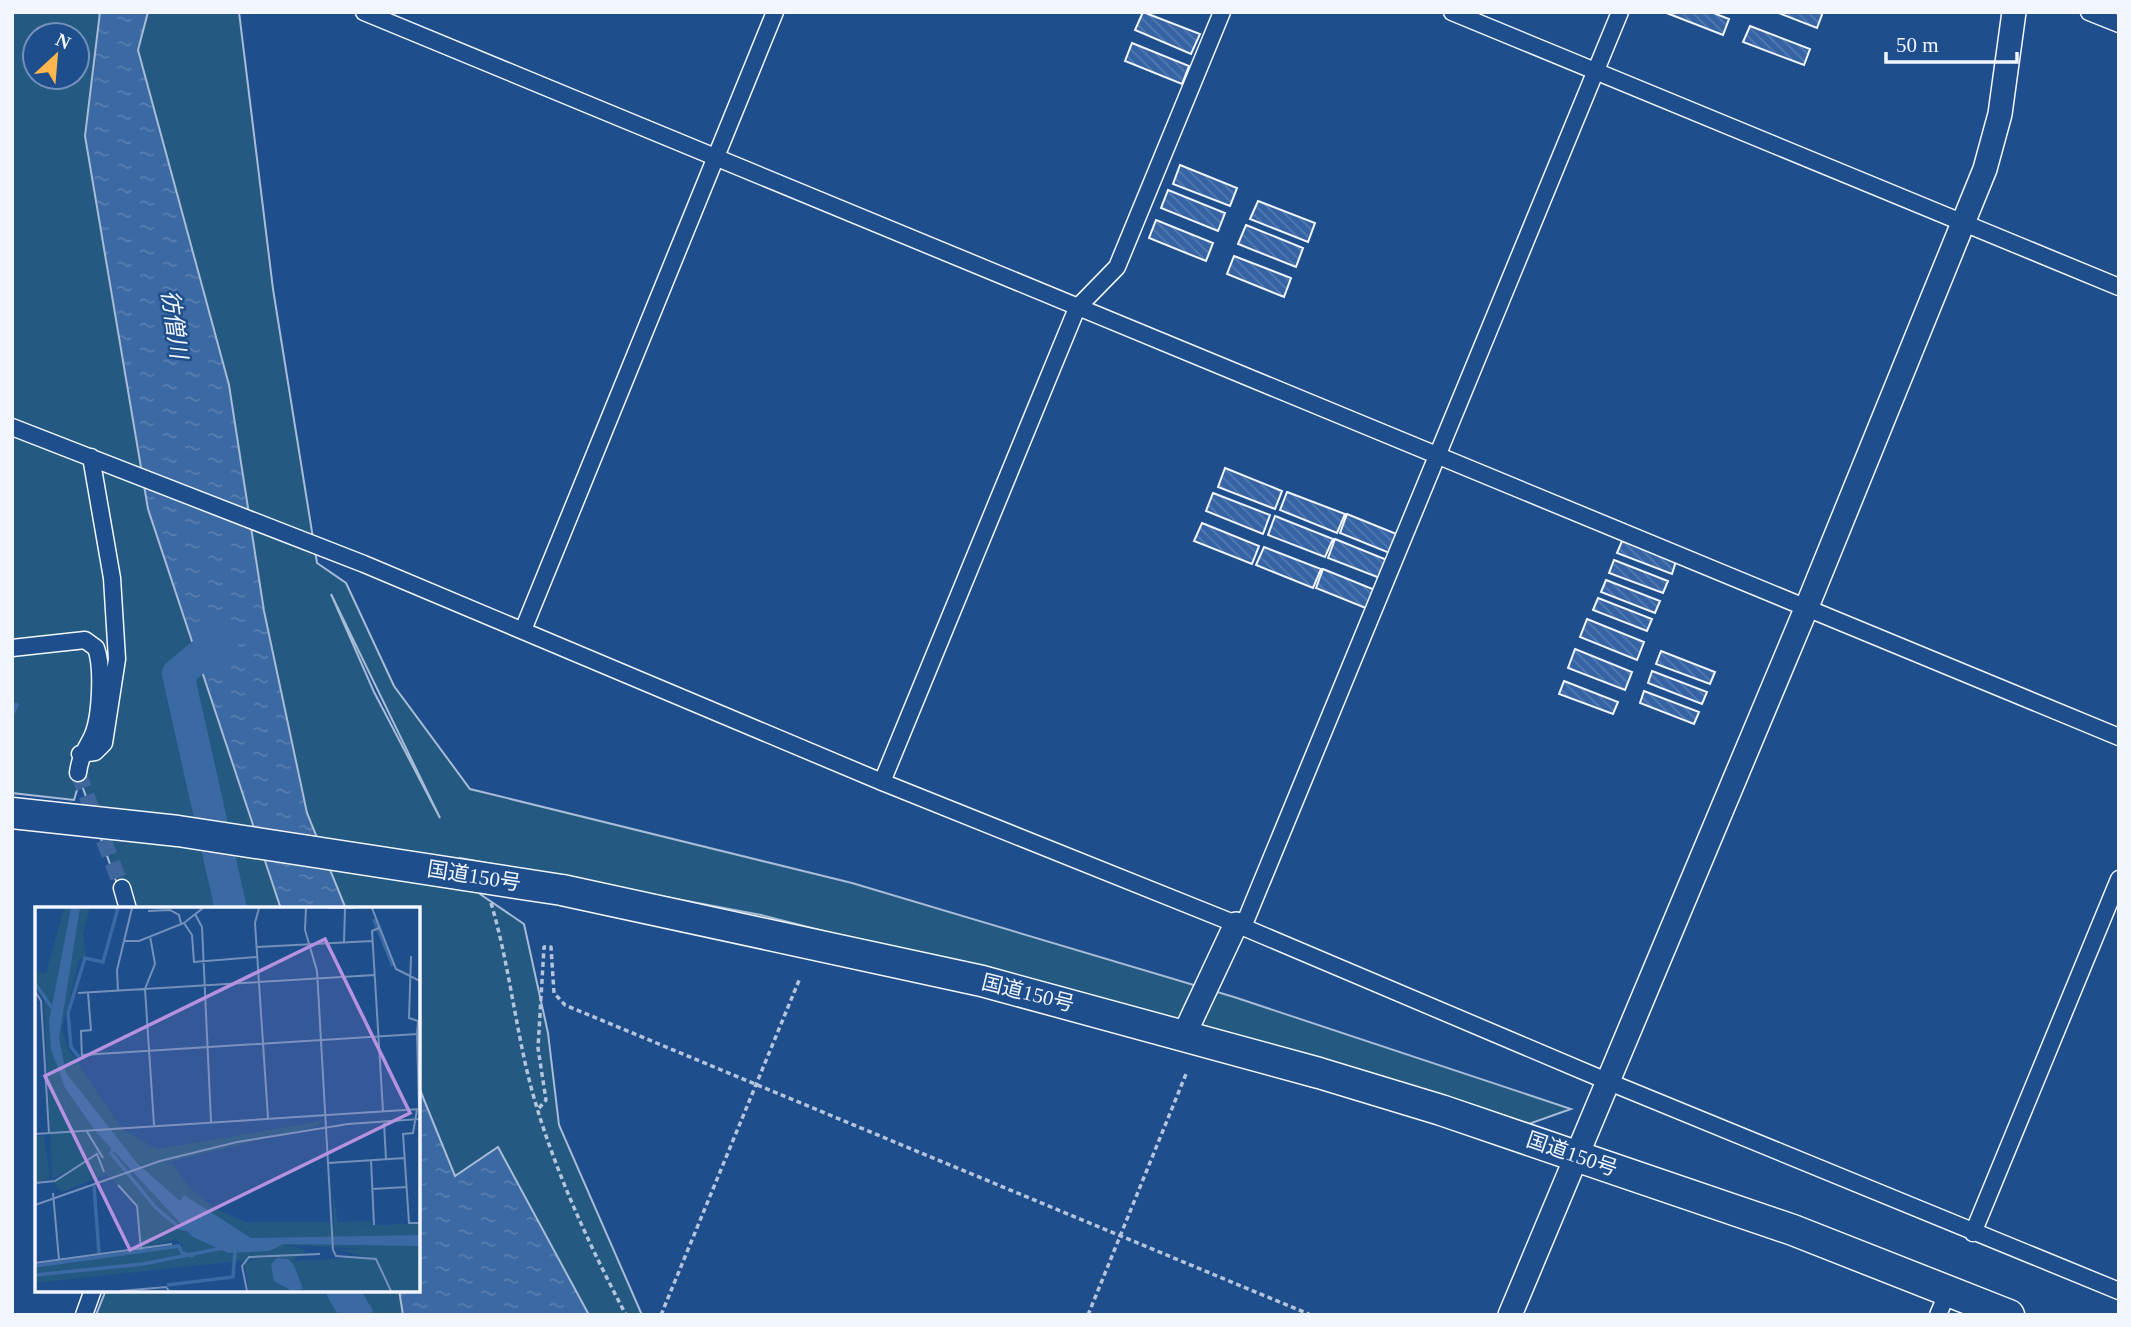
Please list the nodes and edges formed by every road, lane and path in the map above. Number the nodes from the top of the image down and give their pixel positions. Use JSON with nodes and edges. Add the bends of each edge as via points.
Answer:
{"nodes":[{"id":1,"x":364,"y":12,"type":"edge"},
{"id":2,"x":775,"y":12,"type":"edge"},
{"id":3,"x":1222,"y":12,"type":"edge"},
{"id":4,"x":1451,"y":12,"type":"edge"},
{"id":5,"x":1620,"y":12,"type":"edge"},
{"id":6,"x":2014,"y":12,"type":"edge"},
{"id":7,"x":2090,"y":12,"type":"edge"},
{"id":8,"x":2119,"y":24,"type":"edge"},
{"id":9,"x":1596,"y":72,"type":"junction"},
{"id":10,"x":715,"y":159,"type":"junction"},
{"id":11,"x":1962,"y":224,"type":"junction"},
{"id":12,"x":2119,"y":287,"type":"edge"},
{"id":13,"x":1077,"y":308,"type":"junction"},
{"id":14,"x":12,"y":427,"type":"edge"},
{"id":15,"x":1437,"y":456,"type":"junction"},
{"id":16,"x":91,"y":457,"type":"junction"},
{"id":17,"x":1806,"y":609,"type":"junction"},
{"id":18,"x":523,"y":630,"type":"junction"},
{"id":19,"x":12,"y":648,"type":"edge"},
{"id":20,"x":2119,"y":737,"type":"edge"},
{"id":21,"x":80,"y":754,"type":"junction"},
{"id":22,"x":78,"y":773,"type":"tunnel mouth"},
{"id":23,"x":882,"y":782,"type":"junction"},
{"id":24,"x":12,"y":813,"type":"edge"},
{"id":25,"x":484,"y":877,"type":"junction"},
{"id":26,"x":2119,"y":879,"type":"edge"},
{"id":27,"x":122,"y":888,"type":"tunnel mouth"},
{"id":28,"x":127,"y":907,"type":"edge"},
{"id":29,"x":1239,"y":925,"type":"junction"},
{"id":30,"x":800,"y":978,"type":"dead end"},
{"id":31,"x":1183,"y":1037,"type":"junction"},
{"id":32,"x":1186,"y":1074,"type":"dead end"},
{"id":33,"x":1609,"y":1082,"type":"junction"},
{"id":34,"x":756,"y":1085,"type":"junction"},
{"id":35,"x":539,"y":1108,"type":"junction"},
{"id":36,"x":1577,"y":1155,"type":"junction"},
{"id":37,"x":1973,"y":1233,"type":"junction"},
{"id":38,"x":1121,"y":1236,"type":"junction"},
{"id":39,"x":2119,"y":1291,"type":"edge"},
{"id":40,"x":92,"y":1292,"type":"edge"},
{"id":41,"x":1943,"y":1302,"type":"edge"},
{"id":42,"x":84,"y":1315,"type":"edge"},
{"id":43,"x":626,"y":1315,"type":"edge"},
{"id":44,"x":661,"y":1315,"type":"edge"},
{"id":45,"x":1088,"y":1315,"type":"edge"},
{"id":46,"x":1311,"y":1315,"type":"edge"},
{"id":47,"x":1510,"y":1315,"type":"edge"},
{"id":48,"x":2009,"y":1315,"type":"edge"}],
"edges":[{"from":1,"to":10,"type":"street"},
{"from":2,"to":10,"type":"street"},
{"from":3,"to":13,"type":"street","via":[[1117,267]]},
{"from":4,"to":9,"type":"street"},
{"from":5,"to":9,"type":"street"},
{"from":6,"to":11,"type":"street","via":[[2000,114],[1985,169]]},
{"from":7,"to":8,"type":"street"},
{"from":9,"to":11,"type":"street"},
{"from":9,"to":15,"type":"street"},
{"from":10,"to":13,"type":"street"},
{"from":10,"to":18,"type":"street"},
{"from":11,"to":12,"type":"street"},
{"from":11,"to":17,"type":"street"},
{"from":13,"to":15,"type":"street"},
{"from":13,"to":23,"type":"street"},
{"from":14,"to":16,"type":"street"},
{"from":15,"to":17,"type":"street"},
{"from":15,"to":29,"type":"street"},
{"from":16,"to":18,"type":"street"},
{"from":16,"to":21,"type":"street","via":[[112,578],[117,659],[104,743],[95,752]]},
{"from":17,"to":20,"type":"street"},
{"from":17,"to":33,"type":"street"},
{"from":18,"to":23,"type":"street"},
{"from":19,"to":21,"type":"street","via":[[85,640],[96,648],[101,675],[93,735]]},
{"from":21,"to":22,"type":"street"},
{"from":23,"to":29,"type":"street"},
{"from":24,"to":25,"type":"highway","name":"国道150号","via":[[178,831]]},
{"from":25,"to":31,"type":"highway","name":"国道150号","via":[[956,975]]},
{"from":25,"to":35,"type":"path"},
{"from":26,"to":37,"type":"street"},
{"from":27,"to":28,"type":"street"},
{"from":29,"to":31,"type":"street"},
{"from":29,"to":33,"type":"street"},
{"from":30,"to":34,"type":"path"},
{"from":31,"to":36,"type":"highway","name":"国道150号","via":[[1319,1073]]},
{"from":32,"to":38,"type":"path"},
{"from":33,"to":36,"type":"street"},
{"from":33,"to":37,"type":"street"},
{"from":34,"to":35,"type":"path","via":[[565,1005],[554,993],[551,947],[544,947],[538,1048],[546,1100]]},
{"from":34,"to":38,"type":"path"},
{"from":34,"to":44,"type":"path"},
{"from":35,"to":43,"type":"path","via":[[596,1258]]},
{"from":36,"to":41,"type":"highway","name":"国道150号","via":[[1793,1230]]},
{"from":36,"to":47,"type":"street"},
{"from":37,"to":39,"type":"street"},
{"from":38,"to":45,"type":"path"},
{"from":38,"to":46,"type":"path"},
{"from":40,"to":42,"type":"street"},
{"from":41,"to":48,"type":"highway","name":"国道150号"}]}
